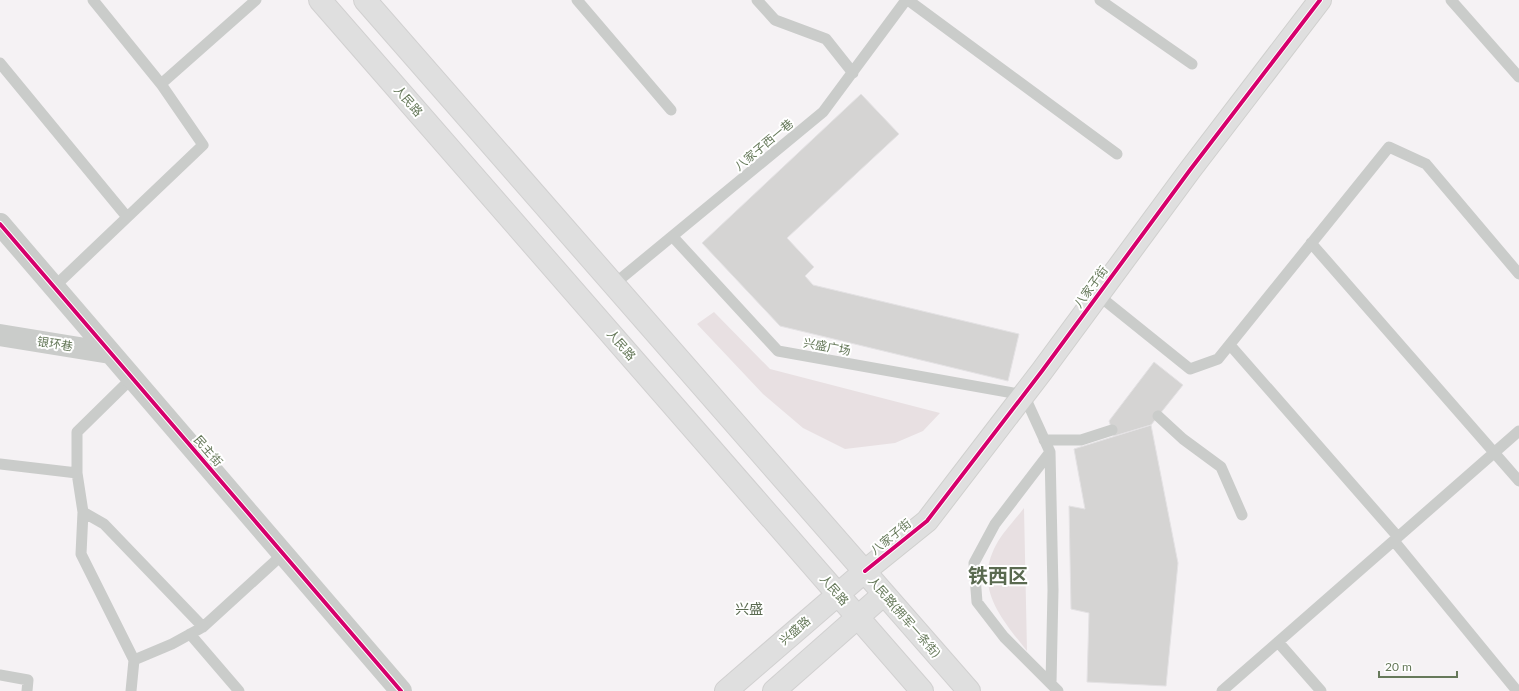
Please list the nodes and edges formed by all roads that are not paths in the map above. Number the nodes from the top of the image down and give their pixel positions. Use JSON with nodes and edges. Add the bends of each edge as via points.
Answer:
{"nodes":[{"id":1,"x":93,"y":0,"type":"edge"},
{"id":2,"x":256,"y":0,"type":"edge"},
{"id":3,"x":320,"y":0,"type":"edge"},
{"id":4,"x":365,"y":0,"type":"edge"},
{"id":5,"x":577,"y":0,"type":"edge"},
{"id":6,"x":757,"y":0,"type":"edge"},
{"id":7,"x":907,"y":0,"type":"edge"},
{"id":8,"x":1100,"y":0,"type":"edge"},
{"id":9,"x":1320,"y":0,"type":"edge"},
{"id":10,"x":1451,"y":0,"type":"edge"},
{"id":11,"x":0,"y":63,"type":"edge"},
{"id":12,"x":1192,"y":64,"type":"dead end"},
{"id":13,"x":853,"y":73,"type":"junction"},
{"id":14,"x":1519,"y":77,"type":"edge"},
{"id":15,"x":161,"y":84,"type":"junction"},
{"id":16,"x":671,"y":110,"type":"dead end"},
{"id":17,"x":1117,"y":154,"type":"dead end"},
{"id":18,"x":127,"y":217,"type":"junction"},
{"id":19,"x":0,"y":224,"type":"edge"},
{"id":20,"x":673,"y":237,"type":"junction"},
{"id":21,"x":1312,"y":243,"type":"junction"},
{"id":22,"x":1519,"y":274,"type":"edge"},
{"id":23,"x":613,"y":285,"type":"junction"},
{"id":24,"x":54,"y":287,"type":"junction"},
{"id":25,"x":1098,"y":295,"type":"junction"},
{"id":26,"x":0,"y":335,"type":"edge"},
{"id":27,"x":1230,"y":344,"type":"junction"},
{"id":28,"x":110,"y":353,"type":"junction"},
{"id":29,"x":132,"y":378,"type":"junction"},
{"id":30,"x":1024,"y":395,"type":"junction"},
{"id":31,"x":1158,"y":416,"type":"dead end"},
{"id":32,"x":1112,"y":430,"type":"dead end"},
{"id":33,"x":1519,"y":431,"type":"edge"},
{"id":34,"x":1044,"y":440,"type":"junction"},
{"id":35,"x":1050,"y":452,"type":"junction"},
{"id":36,"x":1494,"y":453,"type":"junction"},
{"id":37,"x":0,"y":464,"type":"edge"},
{"id":38,"x":77,"y":473,"type":"junction"},
{"id":39,"x":1519,"y":481,"type":"edge"},
{"id":40,"x":84,"y":512,"type":"junction"},
{"id":41,"x":1242,"y":515,"type":"dead end"},
{"id":42,"x":1396,"y":539,"type":"junction"},
{"id":43,"x":283,"y":554,"type":"junction"},
{"id":44,"x":864,"y":571,"type":"junction"},
{"id":45,"x":838,"y":594,"type":"junction"},
{"id":46,"x":884,"y":594,"type":"junction"},
{"id":47,"x":858,"y":617,"type":"junction"},
{"id":48,"x":203,"y":626,"type":"junction"},
{"id":49,"x":190,"y":634,"type":"junction"},
{"id":50,"x":1278,"y":642,"type":"junction"},
{"id":51,"x":134,"y":660,"type":"junction"},
{"id":52,"x":0,"y":675,"type":"edge"},
{"id":53,"x":1054,"y":687,"type":"edge"},
{"id":54,"x":27,"y":691,"type":"edge"},
{"id":55,"x":131,"y":691,"type":"edge"},
{"id":56,"x":238,"y":691,"type":"edge"},
{"id":57,"x":400,"y":691,"type":"edge"},
{"id":58,"x":726,"y":691,"type":"edge"},
{"id":59,"x":774,"y":691,"type":"edge"},
{"id":60,"x":922,"y":691,"type":"edge"},
{"id":61,"x":968,"y":691,"type":"edge"},
{"id":62,"x":1222,"y":691,"type":"edge"},
{"id":63,"x":1321,"y":691,"type":"edge"},
{"id":64,"x":1517,"y":691,"type":"edge"}],
"edges":[{"from":1,"to":15,"type":"lane"},
{"from":2,"to":15,"type":"lane"},
{"from":3,"to":45,"type":"main road","name":"人民路"},
{"from":4,"to":23,"type":"main road"},
{"from":5,"to":16,"type":"lane"},
{"from":6,"to":13,"type":"lane","via":[[775,20],[826,39]]},
{"from":7,"to":13,"type":"lane","name":"八家子西一巷"},
{"from":7,"to":17,"type":"lane"},
{"from":8,"to":12,"type":"lane"},
{"from":9,"to":25,"type":"main road","name":"八家子街"},
{"from":10,"to":14,"type":"lane"},
{"from":11,"to":18,"type":"lane"},
{"from":13,"to":20,"type":"lane","name":"八家子西一巷","via":[[823,112]]},
{"from":15,"to":18,"type":"lane","via":[[203,145]]},
{"from":18,"to":24,"type":"lane"},
{"from":19,"to":24,"type":"street","name":"民主街"},
{"from":20,"to":23,"type":"lane","name":"八家子西一巷"},
{"from":20,"to":30,"type":"lane","name":"兴盛广场","via":[[778,351]]},
{"from":21,"to":22,"type":"lane","via":[[1389,147],[1426,164]]},
{"from":21,"to":27,"type":"lane"},
{"from":21,"to":36,"type":"lane"},
{"from":23,"to":44,"type":"main road","name":"人民路(拥军一条街)"},
{"from":24,"to":28,"type":"street","name":"民主街"},
{"from":25,"to":27,"type":"lane","via":[[1190,369],[1218,359]]},
{"from":25,"to":30,"type":"main road","name":"八家子街"},
{"from":26,"to":28,"type":"street","name":"银环巷"},
{"from":27,"to":42,"type":"lane"},
{"from":28,"to":29,"type":"street","name":"民主街"},
{"from":29,"to":38,"type":"lane","via":[[77,432]]},
{"from":29,"to":43,"type":"street","name":"民主街"},
{"from":30,"to":34,"type":"lane"},
{"from":30,"to":44,"type":"main road","name":"八家子街","via":[[927,521]]},
{"from":31,"to":41,"type":"lane","via":[[1220,467]]},
{"from":32,"to":34,"type":"lane","via":[[1081,440]]},
{"from":33,"to":36,"type":"lane"},
{"from":34,"to":35,"type":"lane"},
{"from":35,"to":53,"type":"lane"},
{"from":35,"to":53,"type":"lane","via":[[995,524],[974,564],[977,602],[1004,637]]},
{"from":36,"to":39,"type":"lane"},
{"from":36,"to":42,"type":"lane"},
{"from":37,"to":38,"type":"lane"},
{"from":38,"to":40,"type":"lane"},
{"from":40,"to":48,"type":"lane","via":[[104,524]]},
{"from":40,"to":51,"type":"lane","via":[[81,554]]},
{"from":42,"to":50,"type":"lane"},
{"from":42,"to":64,"type":"lane"},
{"from":43,"to":48,"type":"lane"},
{"from":43,"to":57,"type":"street","name":"民主街"},
{"from":44,"to":45,"type":"main road","name":"兴盛路"},
{"from":44,"to":46,"type":"main road","name":"人民路(拥军一条街)"},
{"from":45,"to":47,"type":"main road","name":"人民路"},
{"from":45,"to":58,"type":"main road","name":"兴盛路"},
{"from":46,"to":47,"type":"main road"},
{"from":46,"to":61,"type":"main road","name":"人民路(拥军一条街)"},
{"from":47,"to":59,"type":"main road"},
{"from":47,"to":60,"type":"main road","name":"人民路"},
{"from":48,"to":49,"type":"lane"},
{"from":49,"to":51,"type":"lane"},
{"from":49,"to":56,"type":"lane"},
{"from":50,"to":62,"type":"lane"},
{"from":50,"to":63,"type":"lane"},
{"from":51,"to":55,"type":"lane"},
{"from":52,"to":54,"type":"lane","via":[[28,680]]}]}
